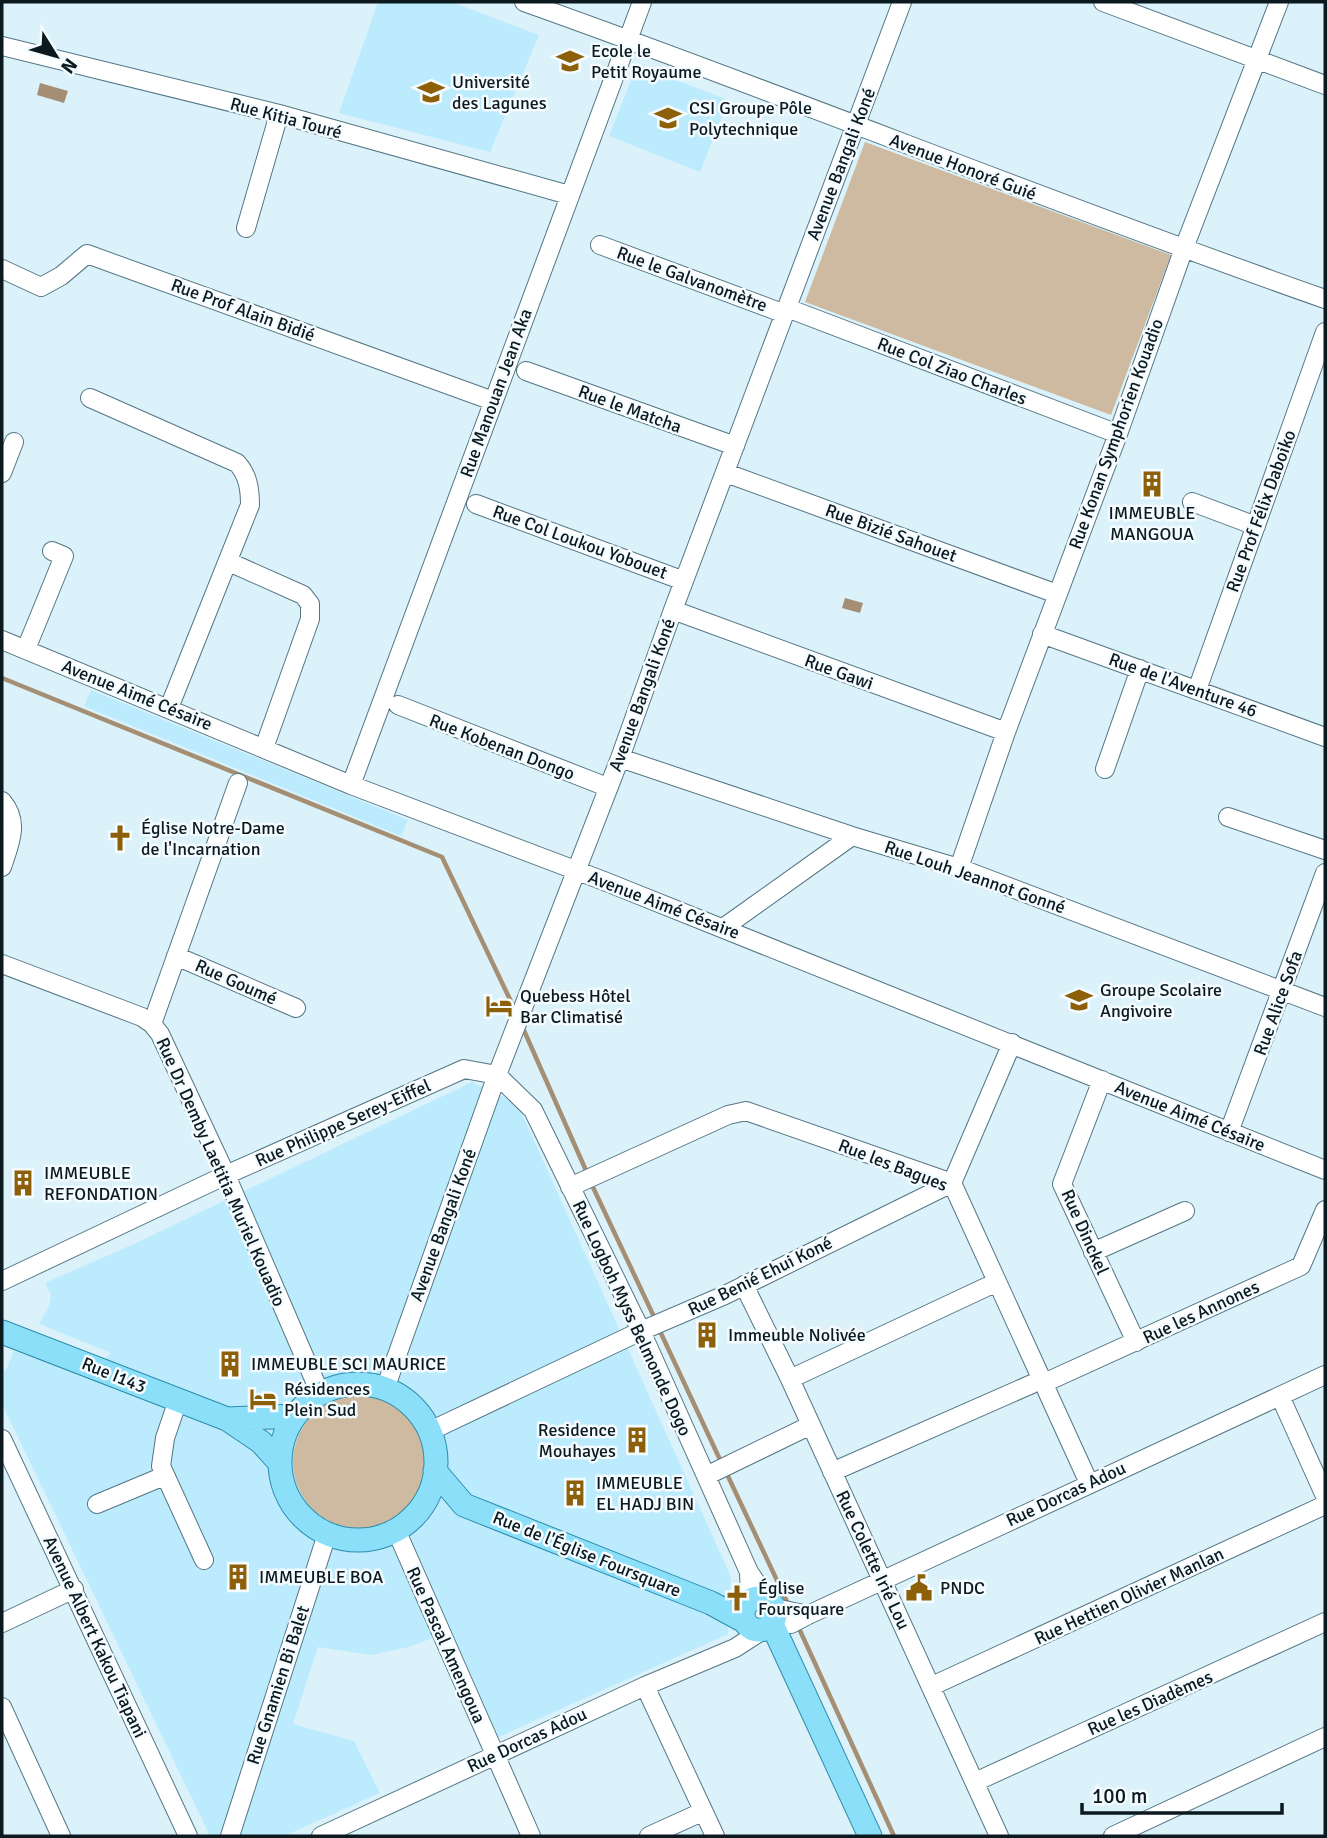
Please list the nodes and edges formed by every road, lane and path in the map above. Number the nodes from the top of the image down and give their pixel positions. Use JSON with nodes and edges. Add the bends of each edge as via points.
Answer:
{"nodes":[{"id":1,"x":524,"y":2,"type":"edge"},
{"id":2,"x":642,"y":2,"type":"edge"},
{"id":3,"x":902,"y":2,"type":"edge"},
{"id":4,"x":1103,"y":2,"type":"edge"},
{"id":5,"x":1279,"y":2,"type":"edge"},
{"id":6,"x":628,"y":39,"type":"junction"},
{"id":7,"x":2,"y":46,"type":"edge"},
{"id":8,"x":1259,"y":59,"type":"junction"},
{"id":9,"x":1325,"y":85,"type":"edge"},
{"id":10,"x":279,"y":114,"type":"junction"},
{"id":11,"x":856,"y":126,"type":"junction"},
{"id":12,"x":569,"y":195,"type":"junction"},
{"id":13,"x":246,"y":228,"type":"dead end"},
{"id":14,"x":600,"y":245,"type":"dead end"},
{"id":15,"x":1184,"y":248,"type":"junction"},
{"id":16,"x":2,"y":269,"type":"edge"},
{"id":17,"x":1325,"y":299,"type":"edge"},
{"id":18,"x":786,"y":311,"type":"junction"},
{"id":19,"x":1325,"y":332,"type":"edge"},
{"id":20,"x":526,"y":371,"type":"dead end"},
{"id":21,"x":90,"y":398,"type":"dead end"},
{"id":22,"x":493,"y":401,"type":"junction"},
{"id":23,"x":1118,"y":434,"type":"junction"},
{"id":24,"x":14,"y":442,"type":"dead end"},
{"id":25,"x":735,"y":446,"type":"junction"},
{"id":26,"x":2,"y":473,"type":"edge"},
{"id":27,"x":726,"y":473,"type":"junction"},
{"id":28,"x":1192,"y":502,"type":"dead end"},
{"id":29,"x":476,"y":504,"type":"dead end"},
{"id":30,"x":1256,"y":526,"type":"junction"},
{"id":31,"x":52,"y":551,"type":"dead end"},
{"id":32,"x":229,"y":562,"type":"junction"},
{"id":33,"x":684,"y":581,"type":"junction"},
{"id":34,"x":1057,"y":594,"type":"junction"},
{"id":35,"x":673,"y":610,"type":"junction"},
{"id":36,"x":1042,"y":634,"type":"junction"},
{"id":37,"x":2,"y":640,"type":"edge"},
{"id":38,"x":26,"y":649,"type":"junction"},
{"id":39,"x":1140,"y":669,"type":"junction"},
{"id":40,"x":1197,"y":690,"type":"junction"},
{"id":41,"x":398,"y":705,"type":"dead end"},
{"id":42,"x":169,"y":708,"type":"junction"},
{"id":43,"x":1006,"y":732,"type":"junction"},
{"id":44,"x":1325,"y":737,"type":"edge"},
{"id":45,"x":264,"y":748,"type":"junction"},
{"id":46,"x":620,"y":758,"type":"junction"},
{"id":47,"x":1105,"y":769,"type":"dead end"},
{"id":48,"x":238,"y":783,"type":"dead end"},
{"id":49,"x":351,"y":785,"type":"junction"},
{"id":50,"x":607,"y":787,"type":"junction"},
{"id":51,"x":2,"y":801,"type":"edge"},
{"id":52,"x":1227,"y":817,"type":"dead end"},
{"id":53,"x":852,"y":836,"type":"junction"},
{"id":54,"x":1325,"y":850,"type":"edge"},
{"id":55,"x":2,"y":867,"type":"edge"},
{"id":56,"x":959,"y":868,"type":"junction"},
{"id":57,"x":576,"y":870,"type":"junction"},
{"id":58,"x":1325,"y":873,"type":"edge"},
{"id":59,"x":723,"y":928,"type":"junction"},
{"id":60,"x":176,"y":956,"type":"junction"},
{"id":61,"x":2,"y":964,"type":"edge"},
{"id":62,"x":1283,"y":991,"type":"junction"},
{"id":63,"x":1325,"y":1007,"type":"edge"},
{"id":64,"x":296,"y":1008,"type":"dead end"},
{"id":65,"x":152,"y":1024,"type":"junction"},
{"id":66,"x":1012,"y":1043,"type":"junction"},
{"id":67,"x":497,"y":1075,"type":"junction"},
{"id":68,"x":1102,"y":1080,"type":"junction"},
{"id":69,"x":1229,"y":1132,"type":"junction"},
{"id":70,"x":1325,"y":1170,"type":"edge"},
{"id":71,"x":226,"y":1175,"type":"junction"},
{"id":72,"x":952,"y":1183,"type":"junction"},
{"id":73,"x":570,"y":1187,"type":"junction"},
{"id":74,"x":1325,"y":1210,"type":"edge"},
{"id":75,"x":1185,"y":1211,"type":"dead end"},
{"id":76,"x":1094,"y":1252,"type":"junction"},
{"id":77,"x":2,"y":1281,"type":"edge"},
{"id":78,"x":997,"y":1282,"type":"junction"},
{"id":79,"x":744,"y":1285,"type":"junction"},
{"id":80,"x":641,"y":1331,"type":"junction"},
{"id":81,"x":2,"y":1332,"type":"edge"},
{"id":82,"x":1136,"y":1342,"type":"junction"},
{"id":83,"x":1325,"y":1375,"type":"edge"},
{"id":84,"x":790,"y":1379,"type":"junction"},
{"id":85,"x":1038,"y":1384,"type":"junction"},
{"id":86,"x":385,"y":1389,"type":"junction"},
{"id":87,"x":320,"y":1393,"type":"junction"},
{"id":88,"x":1280,"y":1396,"type":"junction"},
{"id":89,"x":178,"y":1400,"type":"junction"},
{"id":90,"x":295,"y":1416,"type":"junction"},
{"id":91,"x":227,"y":1419,"type":"junction"},
{"id":92,"x":811,"y":1425,"type":"junction"},
{"id":93,"x":430,"y":1431,"type":"junction"},
{"id":94,"x":2,"y":1439,"type":"edge"},
{"id":95,"x":279,"y":1462,"type":"junction"},
{"id":96,"x":435,"y":1471,"type":"junction"},
{"id":97,"x":832,"y":1472,"type":"junction"},
{"id":98,"x":164,"y":1476,"type":"junction"},
{"id":99,"x":706,"y":1476,"type":"junction"},
{"id":100,"x":1089,"y":1483,"type":"junction"},
{"id":101,"x":1325,"y":1496,"type":"edge"},
{"id":102,"x":97,"y":1504,"type":"dead end"},
{"id":103,"x":464,"y":1505,"type":"junction"},
{"id":104,"x":1325,"y":1506,"type":"edge"},
{"id":105,"x":417,"y":1512,"type":"junction"},
{"id":106,"x":396,"y":1530,"type":"junction"},
{"id":107,"x":327,"y":1534,"type":"junction"},
{"id":108,"x":204,"y":1560,"type":"dead end"},
{"id":109,"x":882,"y":1579,"type":"junction"},
{"id":110,"x":74,"y":1589,"type":"junction"},
{"id":111,"x":773,"y":1615,"type":"junction"},
{"id":112,"x":1325,"y":1622,"type":"edge"},
{"id":113,"x":2,"y":1623,"type":"edge"},
{"id":114,"x":645,"y":1686,"type":"junction"},
{"id":115,"x":932,"y":1686,"type":"junction"},
{"id":116,"x":2,"y":1707,"type":"edge"},
{"id":117,"x":1325,"y":1737,"type":"edge"},
{"id":118,"x":495,"y":1755,"type":"junction"},
{"id":119,"x":975,"y":1782,"type":"junction"},
{"id":120,"x":702,"y":1812,"type":"junction"},
{"id":121,"x":343,"y":1831,"type":"edge"},
{"id":122,"x":61,"y":1836,"type":"edge"},
{"id":123,"x":188,"y":1836,"type":"edge"},
{"id":124,"x":230,"y":1836,"type":"edge"},
{"id":125,"x":321,"y":1836,"type":"edge"},
{"id":126,"x":531,"y":1836,"type":"edge"},
{"id":127,"x":649,"y":1836,"type":"edge"},
{"id":128,"x":715,"y":1836,"type":"edge"},
{"id":129,"x":870,"y":1836,"type":"edge"},
{"id":130,"x":999,"y":1836,"type":"edge"},
{"id":131,"x":1113,"y":1836,"type":"edge"}],
"edges":[{"from":1,"to":6,"type":"street","name":"Avenue Honoré Guié"},
{"from":2,"to":6,"type":"street","name":"Rue Manouan Jean Aka"},
{"from":3,"to":11,"type":"street","name":"Avenue Bangali Koné"},
{"from":4,"to":8,"type":"street"},
{"from":5,"to":8,"type":"street","name":"Rue Konan Symphorien Kouadio"},
{"from":6,"to":11,"type":"street","name":"Avenue Honoré Guié"},
{"from":6,"to":12,"type":"street","name":"Rue Manouan Jean Aka"},
{"from":7,"to":10,"type":"street","name":"Rue Kitia Touré"},
{"from":8,"to":9,"type":"street"},
{"from":8,"to":15,"type":"street","name":"Rue Konan Symphorien Kouadio"},
{"from":10,"to":12,"type":"street","name":"Rue Kitia Touré"},
{"from":10,"to":13,"type":"street"},
{"from":11,"to":15,"type":"street","name":"Avenue Honoré Guié"},
{"from":11,"to":18,"type":"street","name":"Avenue Bangali Koné"},
{"from":12,"to":22,"type":"street","name":"Rue Manouan Jean Aka"},
{"from":14,"to":18,"type":"street","name":"Rue le Galvanomètre"},
{"from":15,"to":17,"type":"street","name":"Avenue Honoré Guié"},
{"from":15,"to":23,"type":"street","name":"Rue Konan Symphorien Kouadio"},
{"from":16,"to":22,"type":"street","name":"Rue Prof Alain Bidié","via":[[41,287],[87,254]]},
{"from":18,"to":23,"type":"street","name":"Rue Col Ziao Charles"},
{"from":18,"to":25,"type":"street","name":"Avenue Bangali Koné"},
{"from":19,"to":30,"type":"street","name":"Rue Prof Félix Daboiko"},
{"from":20,"to":25,"type":"street","name":"Rue le Matcha"},
{"from":21,"to":32,"type":"street","via":[[244,470],[250,505]]},
{"from":22,"to":49,"type":"street","name":"Rue Manouan Jean Aka"},
{"from":23,"to":34,"type":"street","name":"Rue Konan Symphorien Kouadio"},
{"from":24,"to":26,"type":"street"},
{"from":25,"to":27,"type":"street","name":"Avenue Bangali Koné"},
{"from":27,"to":33,"type":"street","name":"Avenue Bangali Koné"},
{"from":27,"to":34,"type":"street","name":"Rue Bizié Sahouet"},
{"from":28,"to":30,"type":"street"},
{"from":29,"to":33,"type":"street","name":"Rue Col Loukou Yobouet"},
{"from":30,"to":40,"type":"street","name":"Rue Prof Félix Daboiko"},
{"from":31,"to":38,"type":"street","via":[[64,556]]},
{"from":32,"to":42,"type":"street"},
{"from":32,"to":45,"type":"street","via":[[303,595],[310,604],[310,619]]},
{"from":33,"to":35,"type":"street","name":"Avenue Bangali Koné"},
{"from":34,"to":36,"type":"street","name":"Rue Konan Symphorien Kouadio"},
{"from":35,"to":43,"type":"street","name":"Rue Gawi"},
{"from":35,"to":46,"type":"street","name":"Avenue Bangali Koné"},
{"from":36,"to":39,"type":"street","name":"Rue de l'Aventure 46"},
{"from":36,"to":43,"type":"street","name":"Rue Konan Symphorien Kouadio"},
{"from":37,"to":38,"type":"street","name":"Avenue Aimé Césaire"},
{"from":38,"to":42,"type":"street","name":"Avenue Aimé Césaire"},
{"from":39,"to":40,"type":"street","name":"Rue de l'Aventure 46"},
{"from":39,"to":47,"type":"street"},
{"from":40,"to":44,"type":"street","name":"Rue de l'Aventure 46"},
{"from":41,"to":50,"type":"street","name":"Rue Kobenan Dongo"},
{"from":42,"to":45,"type":"street","name":"Avenue Aimé Césaire"},
{"from":43,"to":56,"type":"street","name":"Rue Konan Symphorien Kouadio"},
{"from":45,"to":49,"type":"street","name":"Avenue Aimé Césaire"},
{"from":46,"to":50,"type":"street","name":"Avenue Bangali Koné"},
{"from":46,"to":53,"type":"street","name":"Rue Louh Jeannot Gonné"},
{"from":48,"to":60,"type":"street"},
{"from":49,"to":57,"type":"street","name":"Avenue Aimé Césaire"},
{"from":50,"to":57,"type":"street","name":"Avenue Bangali Koné"},
{"from":51,"to":55,"type":"street","via":[[13,822]]},
{"from":52,"to":54,"type":"street"},
{"from":53,"to":56,"type":"street","name":"Rue Louh Jeannot Gonné"},
{"from":53,"to":59,"type":"street"},
{"from":56,"to":62,"type":"street","name":"Rue Louh Jeannot Gonné"},
{"from":57,"to":59,"type":"street","name":"Avenue Aimé Césaire"},
{"from":57,"to":67,"type":"street","name":"Avenue Bangali Koné"},
{"from":58,"to":62,"type":"street","name":"Rue Alice Sofa"},
{"from":59,"to":66,"type":"street","name":"Avenue Aimé Césaire"},
{"from":60,"to":64,"type":"street","name":"Rue Goumé"},
{"from":60,"to":65,"type":"street"},
{"from":61,"to":65,"type":"street","name":"Rue Dr Demby Laetitia Muriel Kouadio"},
{"from":62,"to":63,"type":"street","name":"Rue Louh Jeannot Gonné"},
{"from":62,"to":69,"type":"street","name":"Rue Alice Sofa"},
{"from":65,"to":71,"type":"street","name":"Rue Dr Demby Laetitia Muriel Kouadio"},
{"from":66,"to":68,"type":"street","name":"Avenue Aimé Césaire"},
{"from":66,"to":72,"type":"street"},
{"from":67,"to":71,"type":"street","name":"Rue Philippe Serey-Eiffel","via":[[464,1069]]},
{"from":67,"to":73,"type":"street","name":"Rue Logboh Myss Belmonde Dogo","via":[[533,1111]]},
{"from":67,"to":86,"type":"street","name":"Avenue Bangali Koné"},
{"from":68,"to":69,"type":"street","name":"Avenue Aimé Césaire"},
{"from":68,"to":76,"type":"street","name":"Rue Dinckel","via":[[1062,1184]]},
{"from":69,"to":70,"type":"street","name":"Avenue Aimé Césaire"},
{"from":71,"to":77,"type":"street","name":"Rue Philippe Serey-Eiffel"},
{"from":71,"to":87,"type":"street","name":"Rue Dr Demby Laetitia Muriel Kouadio"},
{"from":72,"to":73,"type":"street","name":"Rue les Bagues","via":[[746,1111]]},
{"from":72,"to":78,"type":"street","name":"Rue les Bagues"},
{"from":72,"to":79,"type":"street","name":"Rue Benié Ehui Koné"},
{"from":73,"to":80,"type":"street","name":"Rue Logboh Myss Belmonde Dogo"},
{"from":74,"to":82,"type":"street","name":"Rue les Annones","via":[[1301,1266]]},
{"from":75,"to":76,"type":"street"},
{"from":76,"to":82,"type":"street","name":"Rue Dinckel"},
{"from":78,"to":84,"type":"street"},
{"from":78,"to":85,"type":"street","name":"Rue les Bagues"},
{"from":79,"to":80,"type":"street","name":"Rue Benié Ehui Koné"},
{"from":79,"to":84,"type":"street","name":"Rue Colette Irié Lou"},
{"from":80,"to":93,"type":"street","name":"Rue Benié Ehui Koné"},
{"from":80,"to":99,"type":"street","name":"Rue Logboh Myss Belmonde Dogo"},
{"from":81,"to":89,"type":"main road","name":"Rue I143"},
{"from":82,"to":85,"type":"street","name":"Rue les Annones"},
{"from":83,"to":88,"type":"street","name":"Rue Dorcas Adou"},
{"from":84,"to":92,"type":"street","name":"Rue Colette Irié Lou"},
{"from":85,"to":97,"type":"street","name":"Rue les Annones"},
{"from":85,"to":100,"type":"street","name":"Rue les Bagues"},
{"from":86,"to":87,"type":"main road","via":[[351,1384]]},
{"from":86,"to":93,"type":"main road","via":[[415,1409]]},
{"from":87,"to":90,"type":"main road"},
{"from":88,"to":100,"type":"street","name":"Rue Dorcas Adou"},
{"from":88,"to":101,"type":"street"},
{"from":89,"to":91,"type":"main road","name":"Rue I143"},
{"from":89,"to":98,"type":"street","via":[[162,1455]]},
{"from":90,"to":91,"type":"main road","name":"Rue I143"},
{"from":90,"to":95,"type":"main road"},
{"from":91,"to":95,"type":"main road","name":"Rue I143","via":[[261,1442]]},
{"from":92,"to":97,"type":"street","name":"Rue Colette Irié Lou"},
{"from":92,"to":99,"type":"street"},
{"from":93,"to":96,"type":"main road"},
{"from":94,"to":110,"type":"street","name":"Avenue Albert Kakou Tiapani"},
{"from":95,"to":107,"type":"main road","via":[[292,1505],[307,1522]]},
{"from":96,"to":103,"type":"main road","name":"Rue de l'Église Foursquare"},
{"from":96,"to":105,"type":"main road"},
{"from":97,"to":109,"type":"street","name":"Rue Colette Irié Lou"},
{"from":98,"to":102,"type":"street"},
{"from":98,"to":108,"type":"street"},
{"from":99,"to":111,"type":"street","name":"Rue Logboh Myss Belmonde Dogo"},
{"from":100,"to":109,"type":"street","name":"Rue Dorcas Adou"},
{"from":103,"to":105,"type":"main road"},
{"from":103,"to":111,"type":"main road","name":"Rue de l'Église Foursquare","via":[[711,1603]]},
{"from":104,"to":115,"type":"street","name":"Rue Hettien Olivier Manlan"},
{"from":105,"to":106,"type":"main road"},
{"from":106,"to":107,"type":"main road","via":[[351,1540]]},
{"from":106,"to":118,"type":"street","name":"Rue Pascal Amengoua"},
{"from":107,"to":124,"type":"street","name":"Rue Gnamien Bi Balet"},
{"from":109,"to":111,"type":"street","name":"Rue Dorcas Adou"},
{"from":109,"to":115,"type":"street","name":"Rue Colette Irié Lou"},
{"from":110,"to":113,"type":"street"},
{"from":110,"to":123,"type":"street","name":"Avenue Albert Kakou Tiapani"},
{"from":111,"to":114,"type":"street","name":"Rue Dorcas Adou","via":[[735,1648]]},
{"from":111,"to":129,"type":"main road","name":"Rue Logboh Myss Belmonde Dogo"},
{"from":112,"to":119,"type":"street","name":"Rue les Diadèmes"},
{"from":114,"to":118,"type":"street","name":"Rue Dorcas Adou"},
{"from":114,"to":120,"type":"street"},
{"from":115,"to":119,"type":"street","name":"Rue Colette Irié Lou"},
{"from":116,"to":122,"type":"street"},
{"from":117,"to":131,"type":"street"},
{"from":118,"to":121,"type":"street","name":"Rue Dorcas Adou"},
{"from":118,"to":126,"type":"street","name":"Rue Pascal Amengoua"},
{"from":119,"to":130,"type":"street","name":"Rue Colette Irié Lou"},
{"from":120,"to":127,"type":"street"},
{"from":120,"to":128,"type":"street"},
{"from":121,"to":125,"type":"street","name":"Rue Dorcas Adou"}]}
